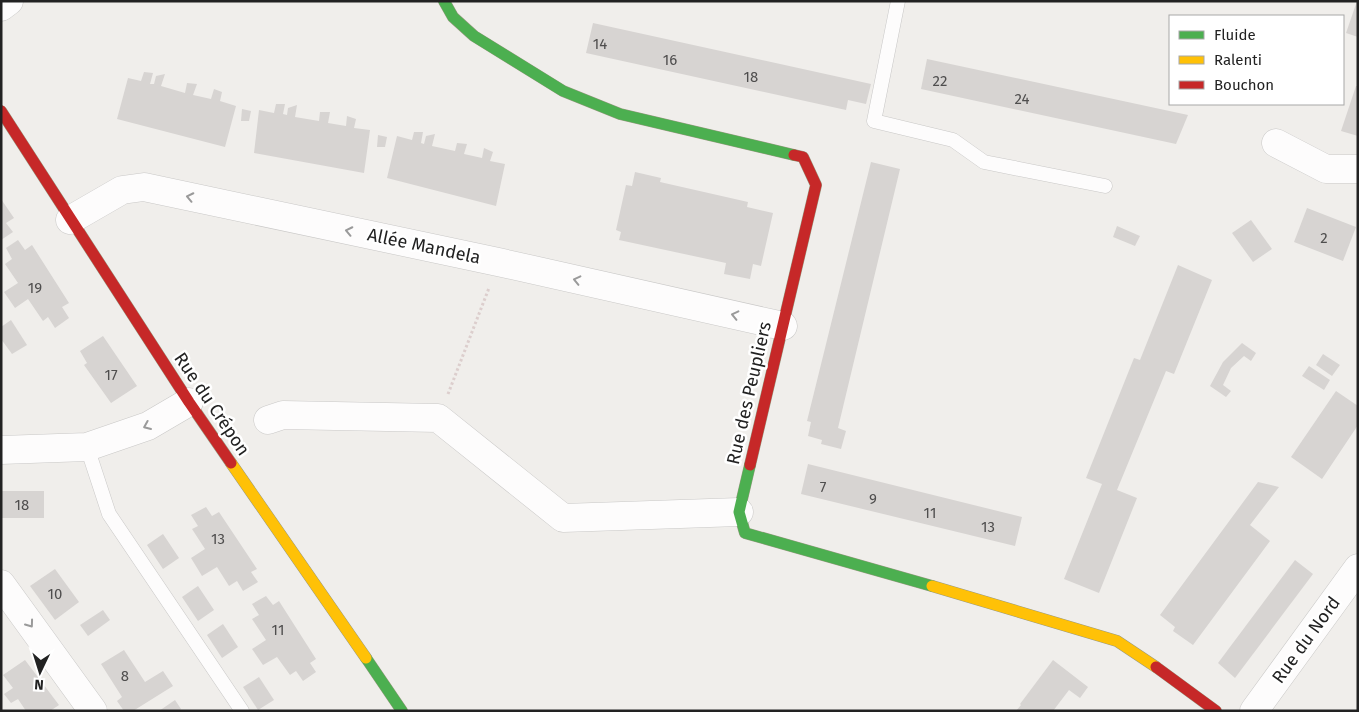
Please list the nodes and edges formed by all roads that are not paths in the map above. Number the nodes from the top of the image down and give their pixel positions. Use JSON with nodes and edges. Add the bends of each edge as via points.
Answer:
{"nodes":[{"id":1,"x":9,"y":1,"type":"edge"},
{"id":2,"x":444,"y":1,"type":"edge"},
{"id":3,"x":898,"y":1,"type":"edge"},
{"id":4,"x":1,"y":7,"type":"edge"},
{"id":5,"x":1,"y":111,"type":"edge"},
{"id":6,"x":1276,"y":143,"type":"dead end"},
{"id":7,"x":1358,"y":169,"type":"edge"},
{"id":8,"x":1105,"y":186,"type":"dead end"},
{"id":9,"x":70,"y":220,"type":"junction"},
{"id":10,"x":783,"y":326,"type":"junction"},
{"id":11,"x":189,"y":402,"type":"junction"},
{"id":12,"x":268,"y":420,"type":"dead end"},
{"id":13,"x":87,"y":447,"type":"junction"},
{"id":14,"x":1,"y":450,"type":"edge"},
{"id":15,"x":739,"y":512,"type":"junction"},
{"id":16,"x":1358,"y":568,"type":"edge"},
{"id":17,"x":1,"y":584,"type":"edge"},
{"id":18,"x":93,"y":711,"type":"edge"},
{"id":19,"x":242,"y":711,"type":"edge"},
{"id":20,"x":402,"y":711,"type":"edge"},
{"id":21,"x":1216,"y":711,"type":"edge"},
{"id":22,"x":1254,"y":711,"type":"edge"}],
"edges":[{"from":1,"to":4,"type":"street"},
{"from":2,"to":10,"type":"street","name":"Rue des Peupliers","via":[[453,16],[474,36],[563,90],[620,114],[803,157],[816,185]]},
{"from":3,"to":8,"type":"lane","via":[[874,121],[952,140],[984,162]]},
{"from":5,"to":9,"type":"street","name":"Rue du Crépon"},
{"from":6,"to":7,"type":"street","via":[[1326,169]]},
{"from":10,"to":9,"type":"street","name":"Allée Mandela","one_way":true,"via":[[144,187],[122,190]]},
{"from":9,"to":11,"type":"street","name":"Rue du Crépon"},
{"from":10,"to":15,"type":"street","name":"Rue des Peupliers"},
{"from":11,"to":13,"type":"street","one_way":true,"via":[[148,426]]},
{"from":11,"to":20,"type":"street","name":"Rue du Crépon"},
{"from":12,"to":15,"type":"street","via":[[283,415],[438,418],[564,518]]},
{"from":13,"to":14,"type":"street"},
{"from":13,"to":19,"type":"lane","via":[[109,514]]},
{"from":15,"to":21,"type":"street","via":[[745,533],[1117,641]]},
{"from":16,"to":22,"type":"street","name":"Rue du Nord"},
{"from":17,"to":18,"type":"street","one_way":true}]}
